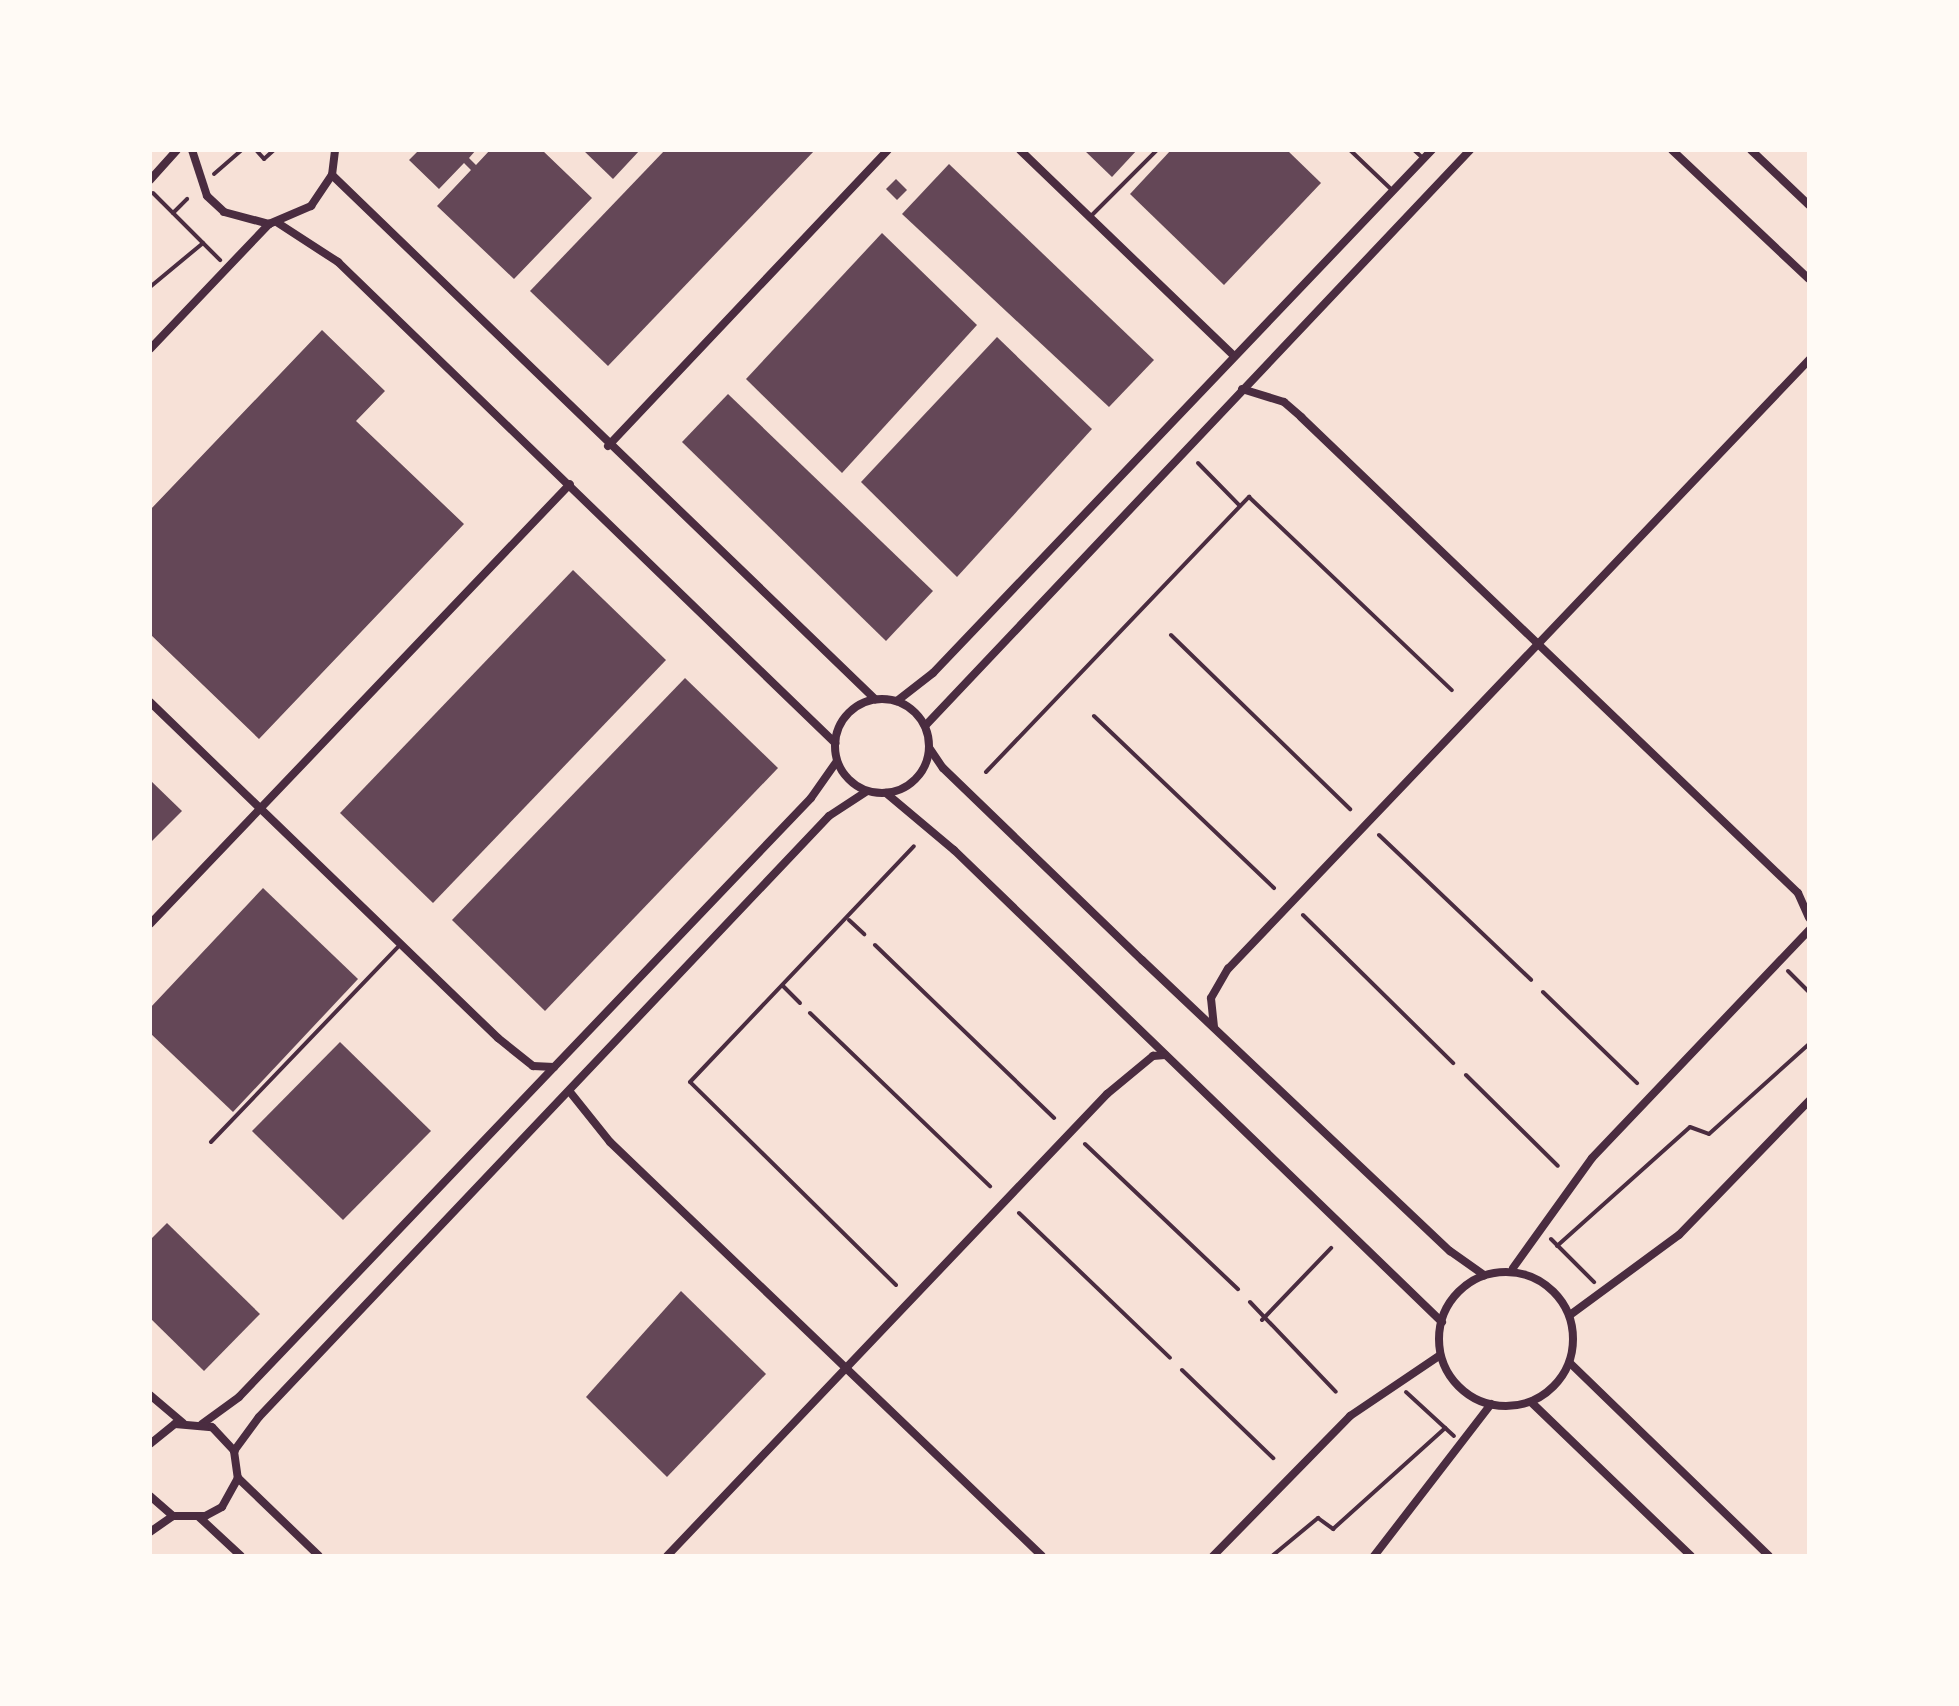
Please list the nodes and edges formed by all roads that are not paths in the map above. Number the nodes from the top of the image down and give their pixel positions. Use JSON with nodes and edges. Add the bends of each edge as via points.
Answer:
{"nodes":[{"id":1,"x":176,"y":150,"type":"edge"},
{"id":2,"x":192,"y":150,"type":"edge"},
{"id":3,"x":888,"y":150,"type":"edge"},
{"id":4,"x":1020,"y":150,"type":"edge"},
{"id":5,"x":1158,"y":150,"type":"edge"},
{"id":6,"x":1350,"y":150,"type":"edge"},
{"id":7,"x":1414,"y":150,"type":"edge"},
{"id":8,"x":1432,"y":150,"type":"edge"},
{"id":9,"x":1470,"y":150,"type":"edge"},
{"id":10,"x":1672,"y":150,"type":"edge"},
{"id":11,"x":1751,"y":150,"type":"edge"},
{"id":12,"x":338,"y":152,"type":"edge"},
{"id":13,"x":1424,"y":159,"type":"junction"},
{"id":14,"x":332,"y":175,"type":"junction"},
{"id":15,"x":150,"y":180,"type":"edge"},
{"id":16,"x":1393,"y":191,"type":"junction"},
{"id":17,"x":1809,"y":205,"type":"edge"},
{"id":18,"x":1090,"y":216,"type":"junction"},
{"id":19,"x":274,"y":223,"type":"junction"},
{"id":20,"x":1809,"y":279,"type":"edge"},
{"id":21,"x":150,"y":349,"type":"edge"},
{"id":22,"x":1234,"y":356,"type":"junction"},
{"id":23,"x":1809,"y":360,"type":"edge"},
{"id":24,"x":1242,"y":389,"type":"junction"},
{"id":25,"x":608,"y":446,"type":"junction"},
{"id":26,"x":570,"y":484,"type":"junction"},
{"id":27,"x":1538,"y":644,"type":"junction"},
{"id":28,"x":875,"y":699,"type":"junction"},
{"id":29,"x":897,"y":701,"type":"junction"},
{"id":30,"x":150,"y":702,"type":"edge"},
{"id":31,"x":925,"y":726,"type":"junction"},
{"id":32,"x":834,"y":743,"type":"junction"},
{"id":33,"x":930,"y":749,"type":"junction"},
{"id":34,"x":837,"y":761,"type":"junction"},
{"id":35,"x":867,"y":790,"type":"junction"},
{"id":36,"x":886,"y":793,"type":"junction"},
{"id":37,"x":261,"y":808,"type":"junction"},
{"id":38,"x":1809,"y":918,"type":"edge"},
{"id":39,"x":150,"y":924,"type":"edge"},
{"id":40,"x":1809,"y":930,"type":"edge"},
{"id":41,"x":401,"y":944,"type":"junction"},
{"id":42,"x":1214,"y":1028,"type":"junction"},
{"id":43,"x":1166,"y":1054,"type":"junction"},
{"id":44,"x":554,"y":1067,"type":"junction"},
{"id":45,"x":570,"y":1092,"type":"junction"},
{"id":46,"x":1809,"y":1100,"type":"edge"},
{"id":47,"x":211,"y":1142,"type":"dead end"},
{"id":48,"x":1514,"y":1268,"type":"junction"},
{"id":49,"x":1484,"y":1275,"type":"junction"},
{"id":50,"x":1570,"y":1315,"type":"junction"},
{"id":51,"x":1442,"y":1322,"type":"junction"},
{"id":52,"x":1439,"y":1356,"type":"junction"},
{"id":53,"x":1570,"y":1363,"type":"junction"},
{"id":54,"x":847,"y":1367,"type":"junction"},
{"id":55,"x":150,"y":1396,"type":"edge"},
{"id":56,"x":1531,"y":1402,"type":"junction"},
{"id":57,"x":1491,"y":1404,"type":"junction"},
{"id":58,"x":183,"y":1423,"type":"junction"},
{"id":59,"x":202,"y":1424,"type":"junction"},
{"id":60,"x":150,"y":1444,"type":"edge"},
{"id":61,"x":234,"y":1452,"type":"junction"},
{"id":62,"x":238,"y":1478,"type":"junction"},
{"id":63,"x":150,"y":1496,"type":"edge"},
{"id":64,"x":173,"y":1516,"type":"junction"},
{"id":65,"x":199,"y":1517,"type":"junction"},
{"id":66,"x":150,"y":1532,"type":"edge"},
{"id":67,"x":240,"y":1556,"type":"edge"},
{"id":68,"x":319,"y":1556,"type":"edge"},
{"id":69,"x":667,"y":1556,"type":"edge"},
{"id":70,"x":1042,"y":1556,"type":"edge"},
{"id":71,"x":1212,"y":1556,"type":"edge"},
{"id":72,"x":1374,"y":1556,"type":"edge"},
{"id":73,"x":1691,"y":1556,"type":"edge"},
{"id":74,"x":1769,"y":1556,"type":"edge"}],
"edges":[{"from":1,"to":15,"type":"street"},
{"from":2,"to":19,"type":"street","via":[[207,196],[224,212]]},
{"from":3,"to":25,"type":"street"},
{"from":4,"to":18,"type":"street"},
{"from":5,"to":18,"type":"lane"},
{"from":6,"to":16,"type":"lane"},
{"from":7,"to":13,"type":"lane"},
{"from":8,"to":13,"type":"street"},
{"from":9,"to":24,"type":"street"},
{"from":10,"to":20,"type":"street"},
{"from":11,"to":17,"type":"street"},
{"from":12,"to":14,"type":"street"},
{"from":13,"to":16,"type":"street"},
{"from":14,"to":19,"type":"street","via":[[311,206]]},
{"from":14,"to":25,"type":"street"},
{"from":16,"to":22,"type":"street"},
{"from":18,"to":22,"type":"street"},
{"from":19,"to":21,"type":"street"},
{"from":19,"to":26,"type":"street","via":[[338,262]]},
{"from":22,"to":29,"type":"street","via":[[924,682]]},
{"from":23,"to":27,"type":"street"},
{"from":24,"to":27,"type":"street","via":[[1284,402]]},
{"from":24,"to":31,"type":"street"},
{"from":25,"to":28,"type":"street"},
{"from":26,"to":32,"type":"street"},
{"from":26,"to":37,"type":"street"},
{"from":27,"to":38,"type":"street","via":[[1798,893]]},
{"from":27,"to":42,"type":"street","via":[[1228,969],[1212,998]]},
{"from":28,"to":29,"type":"street"},
{"from":28,"to":32,"type":"street","via":[[849,712]]},
{"from":29,"to":31,"type":"street"},
{"from":30,"to":37,"type":"street"},
{"from":31,"to":33,"type":"street"},
{"from":32,"to":34,"type":"street"},
{"from":33,"to":36,"type":"street","via":[[915,781]]},
{"from":33,"to":42,"type":"street","via":[[942,768]]},
{"from":34,"to":35,"type":"street","via":[[846,778]]},
{"from":34,"to":44,"type":"street","via":[[811,798]]},
{"from":35,"to":36,"type":"street"},
{"from":35,"to":45,"type":"street","via":[[830,816]]},
{"from":36,"to":43,"type":"street"},
{"from":37,"to":39,"type":"street"},
{"from":37,"to":41,"type":"street"},
{"from":40,"to":48,"type":"street","via":[[1592,1158]]},
{"from":41,"to":44,"type":"street","via":[[498,1038],[533,1066]]},
{"from":41,"to":47,"type":"lane"},
{"from":42,"to":49,"type":"street","via":[[1450,1251]]},
{"from":43,"to":51,"type":"street"},
{"from":43,"to":54,"type":"street","via":[[1153,1056],[1118,1083]]},
{"from":44,"to":59,"type":"street","via":[[240,1396]]},
{"from":45,"to":54,"type":"street","via":[[610,1142]]},
{"from":45,"to":61,"type":"street","via":[[259,1416]]},
{"from":46,"to":50,"type":"street","via":[[1679,1235]]},
{"from":48,"to":49,"type":"street"},
{"from":48,"to":50,"type":"street","via":[[1555,1292]]},
{"from":49,"to":51,"type":"street","via":[[1459,1290]]},
{"from":50,"to":53,"type":"street"},
{"from":51,"to":52,"type":"street"},
{"from":52,"to":57,"type":"street","via":[[1458,1386]]},
{"from":52,"to":71,"type":"street","via":[[1350,1416]]},
{"from":53,"to":56,"type":"street","via":[[1554,1387]]},
{"from":53,"to":74,"type":"street"},
{"from":54,"to":69,"type":"street"},
{"from":54,"to":70,"type":"street"},
{"from":55,"to":58,"type":"street"},
{"from":56,"to":57,"type":"street"},
{"from":56,"to":73,"type":"street"},
{"from":57,"to":72,"type":"street"},
{"from":58,"to":59,"type":"street"},
{"from":58,"to":60,"type":"street"},
{"from":59,"to":61,"type":"street"},
{"from":61,"to":62,"type":"street"},
{"from":62,"to":65,"type":"street","via":[[222,1507]]},
{"from":62,"to":68,"type":"street"},
{"from":63,"to":64,"type":"street"},
{"from":64,"to":65,"type":"street"},
{"from":64,"to":66,"type":"street"},
{"from":65,"to":67,"type":"street"}]}
